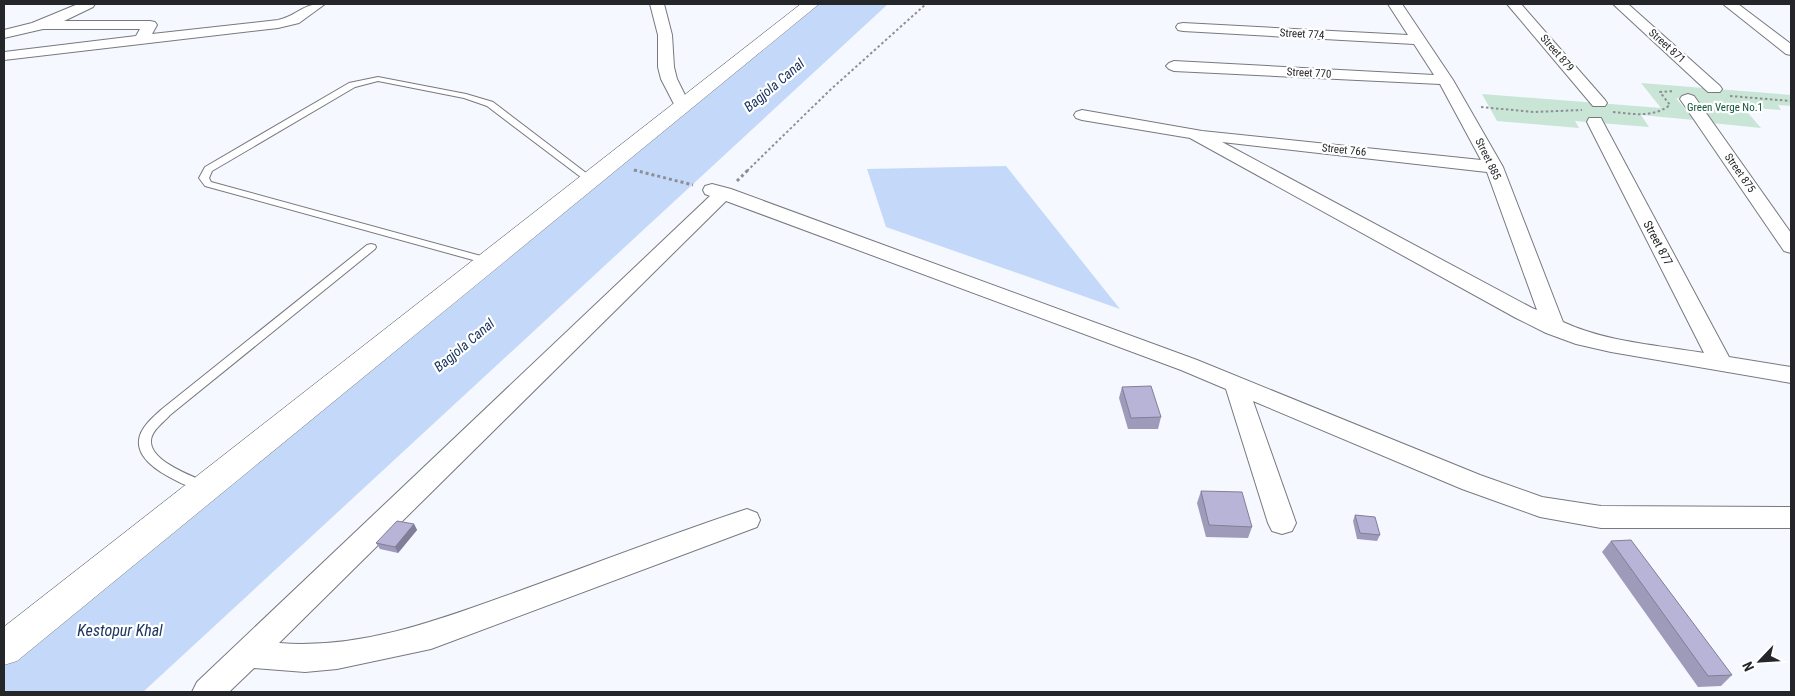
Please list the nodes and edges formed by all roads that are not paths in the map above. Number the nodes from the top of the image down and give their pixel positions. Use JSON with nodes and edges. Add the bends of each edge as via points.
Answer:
{"nodes":[{"id":1,"x":88,"y":4,"type":"edge"},
{"id":2,"x":318,"y":4,"type":"edge"},
{"id":3,"x":657,"y":4,"type":"edge"},
{"id":4,"x":811,"y":4,"type":"edge"},
{"id":5,"x":1395,"y":4,"type":"edge"},
{"id":6,"x":1514,"y":4,"type":"edge"},
{"id":7,"x":1620,"y":4,"type":"edge"},
{"id":8,"x":1730,"y":4,"type":"edge"},
{"id":9,"x":42,"y":25,"type":"junction"},
{"id":10,"x":1183,"y":27,"type":"dead end"},
{"id":11,"x":4,"y":34,"type":"edge"},
{"id":12,"x":141,"y":40,"type":"junction"},
{"id":13,"x":1420,"y":40,"type":"junction"},
{"id":14,"x":1791,"y":51,"type":"edge"},
{"id":15,"x":4,"y":56,"type":"edge"},
{"id":16,"x":1174,"y":66,"type":"dead end"},
{"id":17,"x":1445,"y":80,"type":"junction"},
{"id":18,"x":1714,"y":89,"type":"dead end"},
{"id":19,"x":1685,"y":96,"type":"road end"},
{"id":20,"x":682,"y":105,"type":"junction"},
{"id":21,"x":1597,"y":112,"type":"joint"},
{"id":22,"x":1082,"y":115,"type":"dead end"},
{"id":23,"x":1195,"y":134,"type":"junction"},
{"id":24,"x":1494,"y":167,"type":"junction"},
{"id":25,"x":605,"y":170,"type":"junction"},
{"id":26,"x":371,"y":247,"type":"dead end"},
{"id":27,"x":1791,"y":247,"type":"edge"},
{"id":28,"x":488,"y":261,"type":"junction"},
{"id":29,"x":1554,"y":328,"type":"junction"},
{"id":30,"x":1721,"y":363,"type":"junction"},
{"id":31,"x":1791,"y":375,"type":"edge"},
{"id":32,"x":1236,"y":385,"type":"junction"},
{"id":33,"x":204,"y":488,"type":"junction"},
{"id":34,"x":1791,"y":518,"type":"edge"},
{"id":35,"x":747,"y":520,"type":"dead end"},
{"id":36,"x":1282,"y":523,"type":"dead end"},
{"id":37,"x":4,"y":649,"type":"edge"},
{"id":38,"x":247,"y":654,"type":"junction"},
{"id":39,"x":208,"y":692,"type":"edge"}],
"edges":[{"from":1,"to":9,"type":"street"},
{"from":2,"to":12,"type":"street","via":[[294,20],[278,24]]},
{"from":3,"to":20,"type":"street","via":[[665,35],[666,67]]},
{"from":4,"to":20,"type":"street"},
{"from":5,"to":13,"type":"street","name":"Street 885"},
{"from":6,"to":21,"type":"street","name":"Street 879"},
{"from":7,"to":18,"type":"street","name":"Street 871"},
{"from":8,"to":14,"type":"street"},
{"from":9,"to":11,"type":"street"},
{"from":9,"to":12,"type":"street","via":[[150,25]]},
{"from":10,"to":13,"type":"street","name":"Street 774"},
{"from":12,"to":15,"type":"street"},
{"from":13,"to":17,"type":"street","name":"Street 885"},
{"from":16,"to":17,"type":"street","name":"Street 770"},
{"from":17,"to":24,"type":"street","name":"Street 885"},
{"from":19,"to":27,"type":"street","name":"Street 875"},
{"from":20,"to":25,"type":"street"},
{"from":21,"to":30,"type":"street","name":"Street 877"},
{"from":22,"to":23,"type":"street","name":"Street 766"},
{"from":23,"to":24,"type":"street","name":"Street 766"},
{"from":23,"to":29,"type":"street"},
{"from":24,"to":29,"type":"street","name":"Street 885"},
{"from":25,"to":28,"type":"street"},
{"from":25,"to":28,"type":"lane","via":[[490,104],[466,96],[378,79],[352,85],[208,169],[204,178],[208,184]]},
{"from":26,"to":33,"type":"lane","via":[[152,426],[145,440],[147,452],[157,463]]},
{"from":28,"to":33,"type":"street"},
{"from":29,"to":30,"type":"street","via":[[1611,345]]},
{"from":30,"to":31,"type":"street"},
{"from":32,"to":34,"type":"street","via":[[1470,482],[1540,507],[1601,517]]},
{"from":32,"to":36,"type":"street"},
{"from":32,"to":38,"type":"street","via":[[718,192]]},
{"from":33,"to":37,"type":"street"},
{"from":35,"to":38,"type":"street","via":[[422,638],[344,655],[305,658]]},
{"from":38,"to":39,"type":"street"}]}
